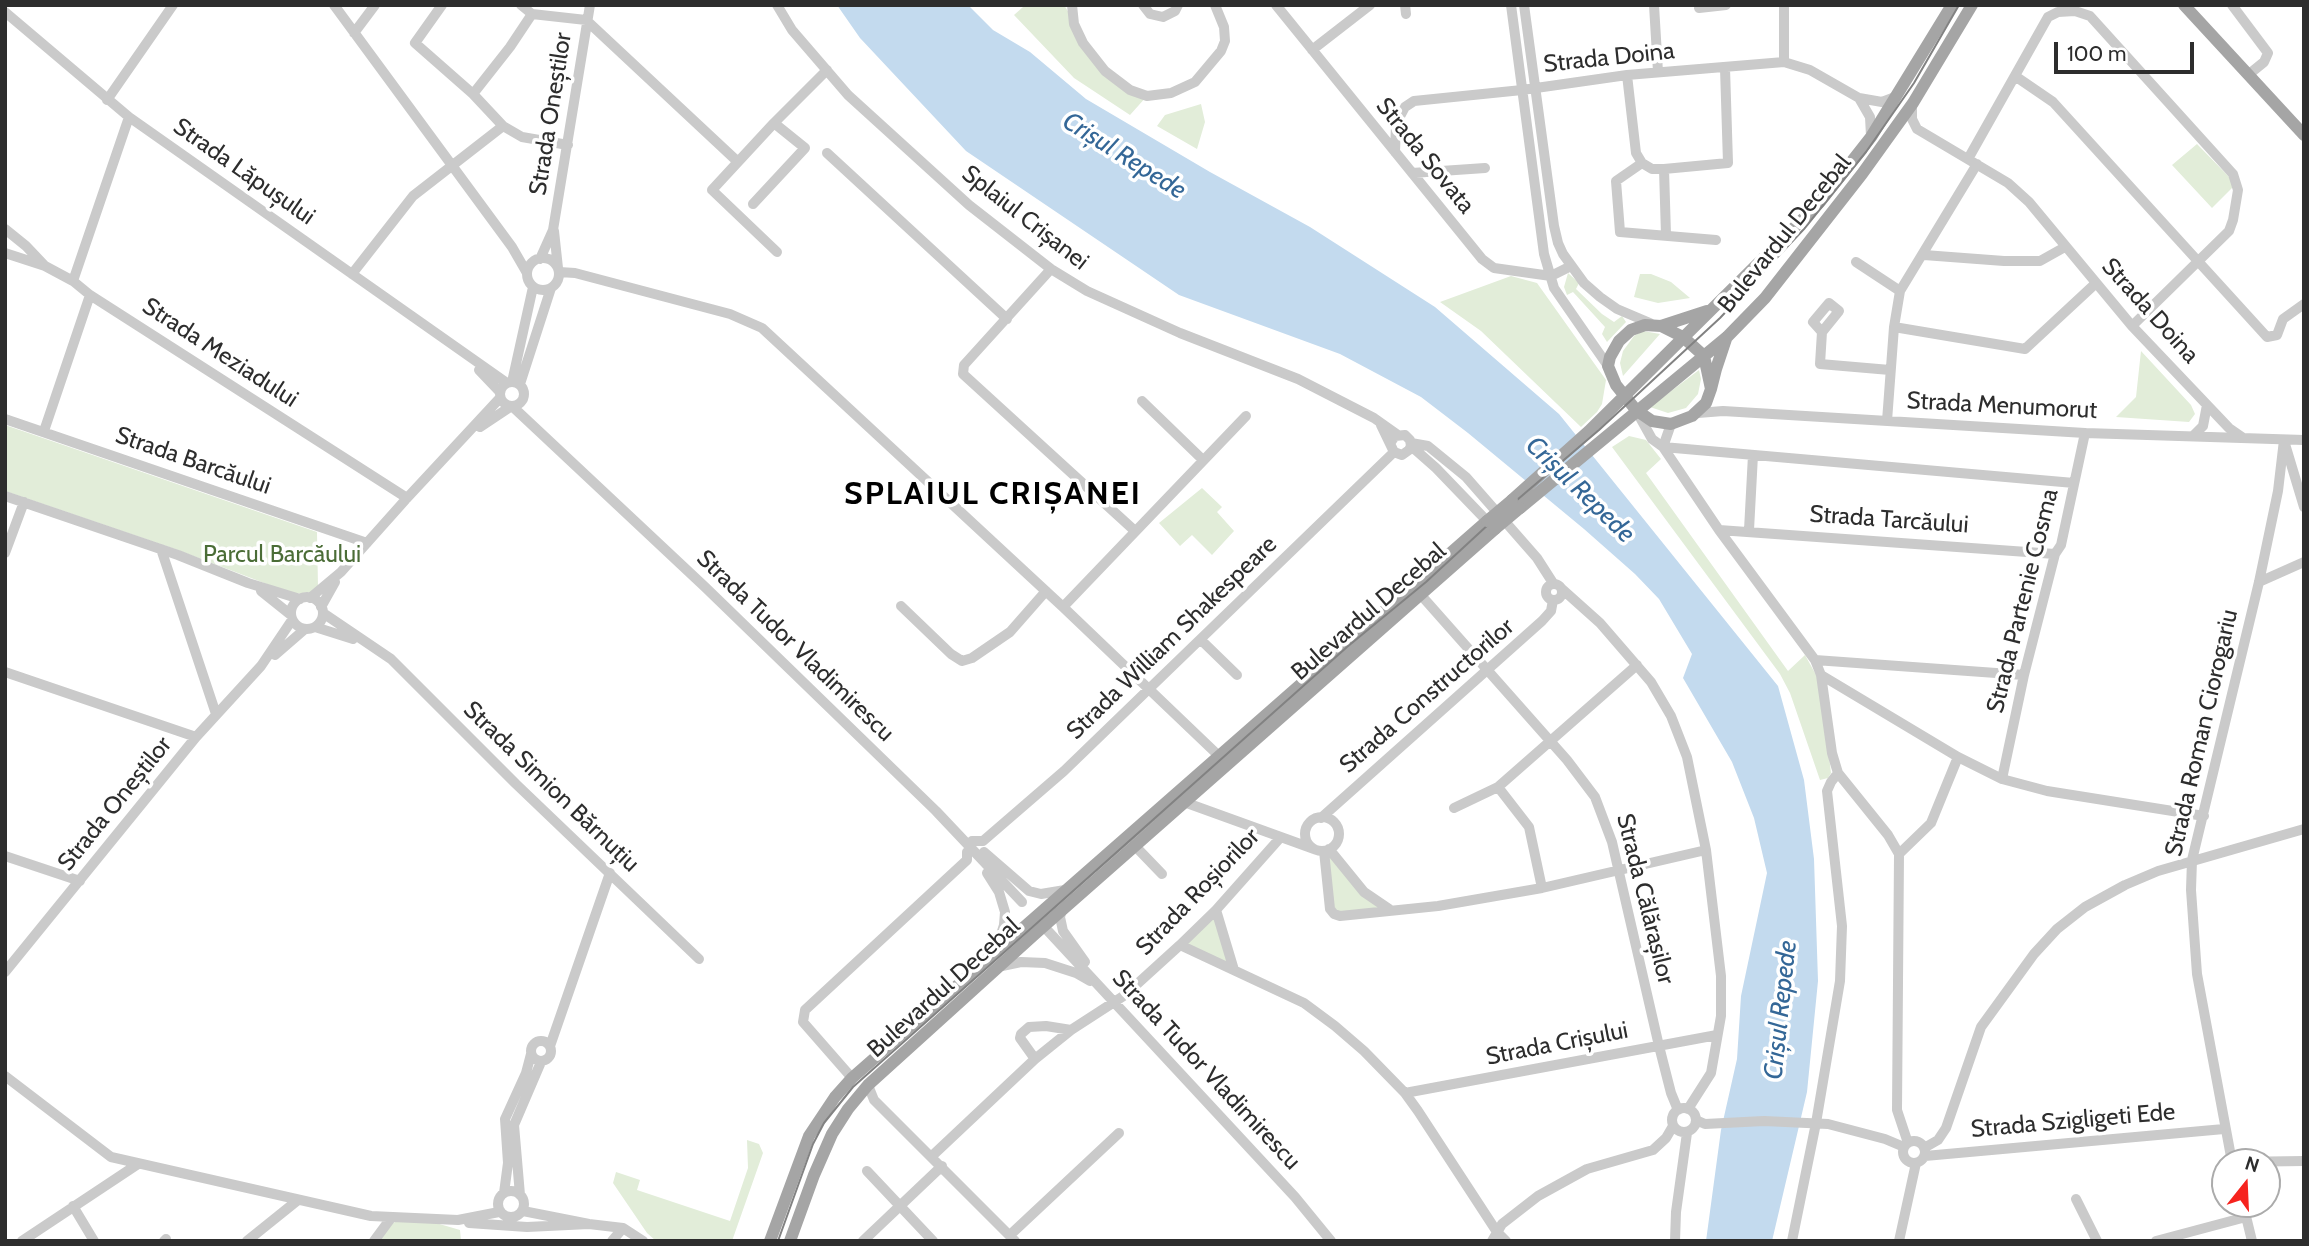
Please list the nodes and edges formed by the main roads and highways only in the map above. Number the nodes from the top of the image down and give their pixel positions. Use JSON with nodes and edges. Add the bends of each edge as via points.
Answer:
{"nodes":[{"id":1,"x":1952,"y":5,"type":"edge"},
{"id":2,"x":1972,"y":5,"type":"edge"},
{"id":3,"x":2186,"y":6,"type":"edge"},
{"id":4,"x":2304,"y":135,"type":"edge"},
{"id":5,"x":1711,"y":309,"type":"junction"},
{"id":6,"x":1661,"y":326,"type":"junction"},
{"id":7,"x":1683,"y":337,"type":"junction"},
{"id":8,"x":1727,"y":337,"type":"junction"},
{"id":9,"x":1704,"y":356,"type":"junction"},
{"id":10,"x":1711,"y":389,"type":"junction"},
{"id":11,"x":1624,"y":396,"type":"junction"},
{"id":12,"x":1636,"y":410,"type":"junction"},
{"id":13,"x":1491,"y":525,"type":"junction"},
{"id":14,"x":770,"y":1241,"type":"edge"},
{"id":15,"x":790,"y":1241,"type":"edge"}],
"edges":[{"from":1,"to":5,"type":"main road","name":"Bulevardul Decebal","via":[[1871,137],[1819,203]]},
{"from":2,"to":8,"type":"main road","name":"Bulevardul Decebal","via":[[1913,103],[1786,274]]},
{"from":3,"to":4,"type":"main road"},
{"from":5,"to":6,"type":"main road"},
{"from":5,"to":7,"type":"main road","name":"Bulevardul Decebal"},
{"from":6,"to":7,"type":"main road"},
{"from":6,"to":11,"type":"main road","via":[[1631,330],[1613,350],[1608,366]]},
{"from":7,"to":9,"type":"main road"},
{"from":7,"to":11,"type":"main road","name":"Bulevardul Decebal"},
{"from":8,"to":9,"type":"main road","name":"Bulevardul Decebal"},
{"from":8,"to":10,"type":"main road"},
{"from":9,"to":10,"type":"main road"},
{"from":9,"to":12,"type":"main road","name":"Bulevardul Decebal"},
{"from":10,"to":12,"type":"main road","via":[[1698,412],[1671,424],[1652,421]]},
{"from":11,"to":12,"type":"main road"},
{"from":11,"to":13,"type":"main road","name":"Bulevardul Decebal","bridge":true},
{"from":12,"to":13,"type":"main road","name":"Bulevardul Decebal","bridge":true},
{"from":13,"to":14,"type":"main road","name":"Bulevardul Decebal","via":[[852,1078],[809,1136]]},
{"from":13,"to":15,"type":"main road","name":"Bulevardul Decebal","via":[[1420,594],[864,1090],[839,1121]]}]}
